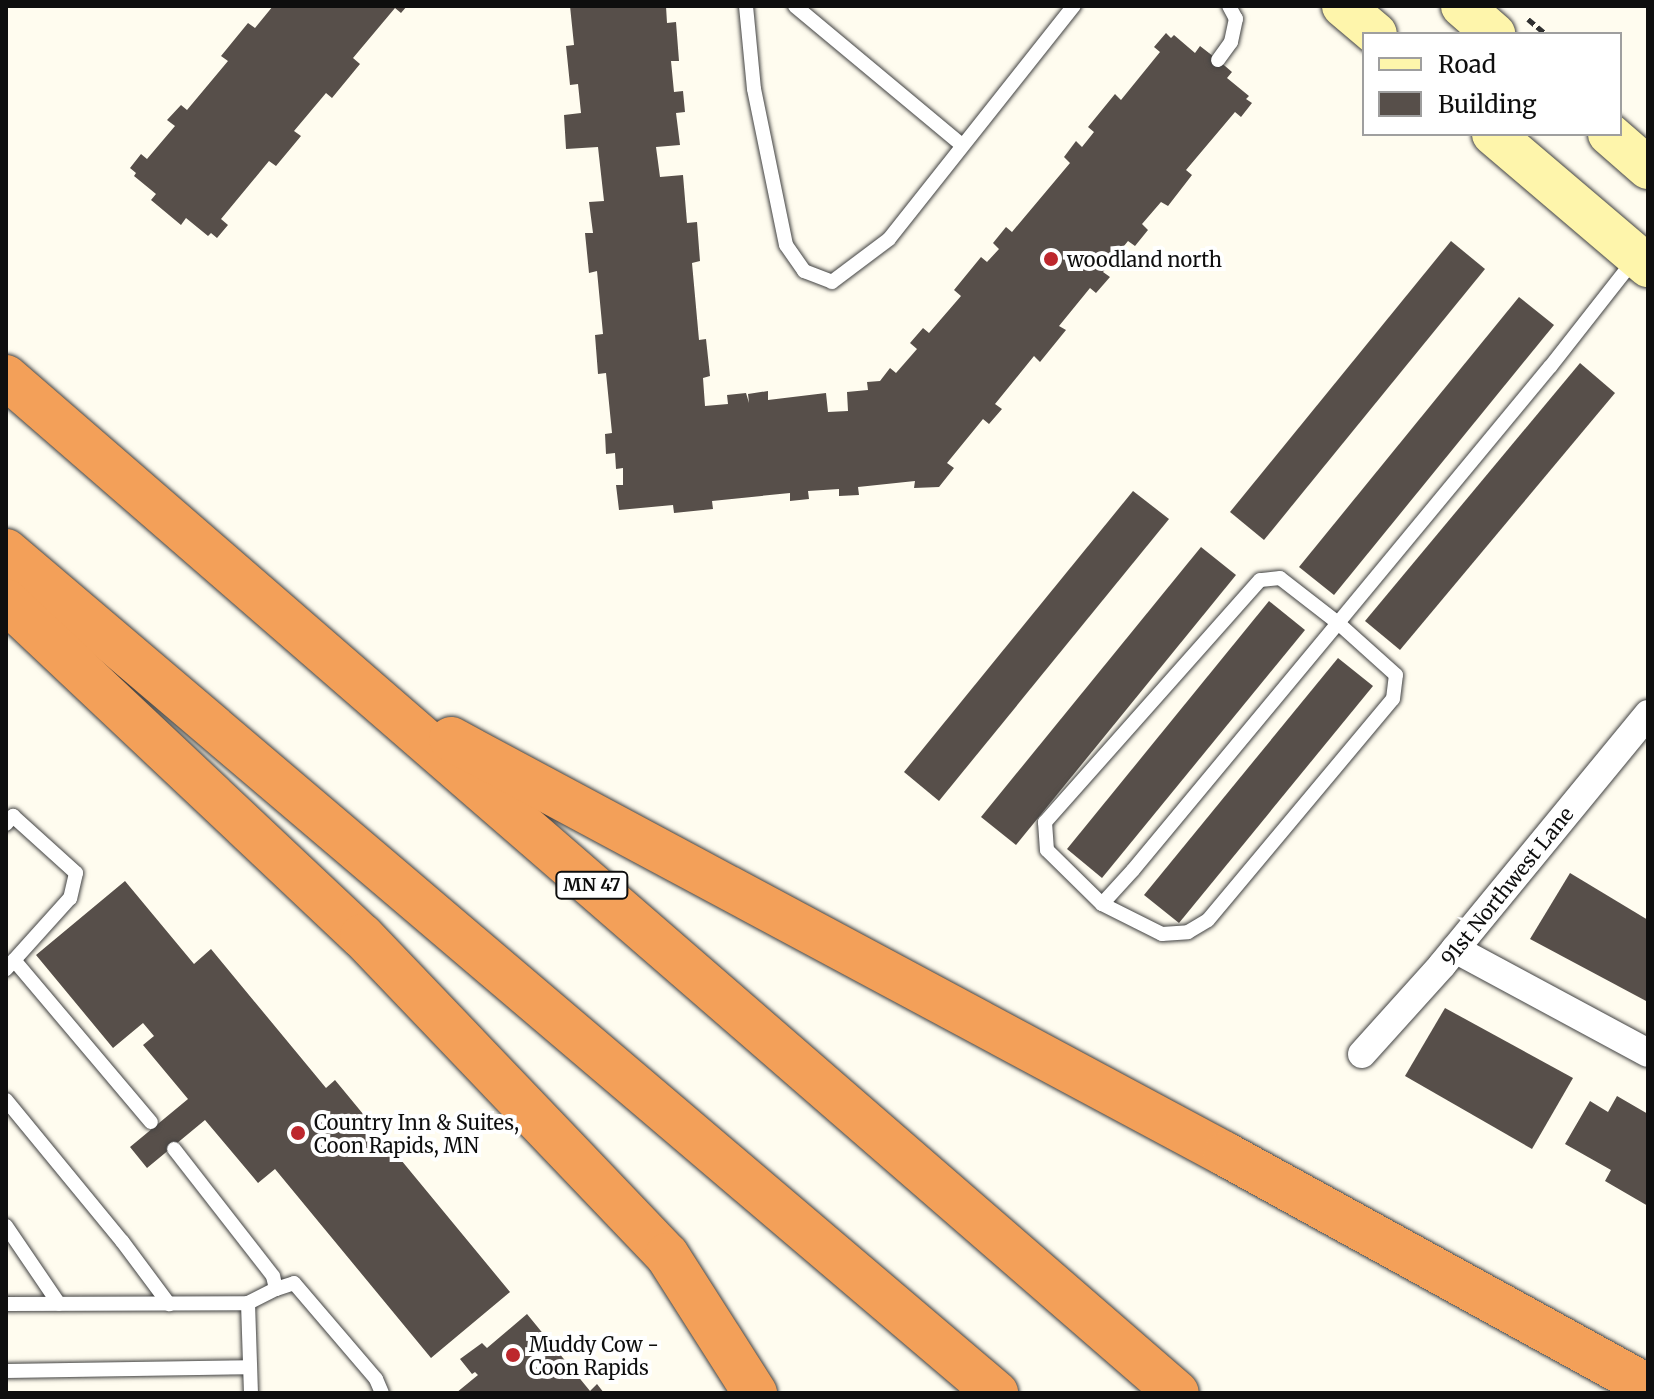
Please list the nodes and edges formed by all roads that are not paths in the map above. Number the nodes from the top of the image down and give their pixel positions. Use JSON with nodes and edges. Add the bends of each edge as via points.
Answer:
{"nodes":[{"id":1,"x":746,"y":6,"type":"edge"},
{"id":2,"x":795,"y":6,"type":"edge"},
{"id":3,"x":1074,"y":6,"type":"edge"},
{"id":4,"x":1229,"y":6,"type":"edge"},
{"id":5,"x":1343,"y":6,"type":"edge"},
{"id":6,"x":1462,"y":6,"type":"edge"},
{"id":7,"x":1374,"y":32,"type":"edge"},
{"id":8,"x":1492,"y":32,"type":"edge"},
{"id":9,"x":1218,"y":60,"type":"dead end"},
{"id":10,"x":1495,"y":136,"type":"edge"},
{"id":11,"x":1611,"y":136,"type":"edge"},
{"id":12,"x":962,"y":145,"type":"junction"},
{"id":13,"x":1648,"y":168,"type":"edge"},
{"id":14,"x":1642,"y":262,"type":"edge"},
{"id":15,"x":6,"y":377,"type":"edge"},
{"id":16,"x":6,"y":551,"type":"edge"},
{"id":17,"x":6,"y":601,"type":"edge"},
{"id":18,"x":1338,"y":623,"type":"junction"},
{"id":19,"x":380,"y":701,"type":"junction"},
{"id":20,"x":1648,"y":714,"type":"edge"},
{"id":21,"x":8,"y":816,"type":"edge"},
{"id":22,"x":1102,"y":904,"type":"junction"},
{"id":23,"x":1455,"y":949,"type":"junction"},
{"id":24,"x":10,"y":964,"type":"edge"},
{"id":25,"x":1648,"y":1053,"type":"edge"},
{"id":26,"x":1362,"y":1054,"type":"dead end"},
{"id":27,"x":6,"y":1100,"type":"edge"},
{"id":28,"x":151,"y":1122,"type":"dead end"},
{"id":29,"x":174,"y":1149,"type":"dead end"},
{"id":30,"x":6,"y":1226,"type":"edge"},
{"id":31,"x":276,"y":1289,"type":"junction"},
{"id":32,"x":248,"y":1303,"type":"junction"},
{"id":33,"x":6,"y":1304,"type":"edge"},
{"id":34,"x":59,"y":1304,"type":"junction"},
{"id":35,"x":169,"y":1304,"type":"junction"},
{"id":36,"x":250,"y":1367,"type":"junction"},
{"id":37,"x":6,"y":1371,"type":"edge"},
{"id":38,"x":1648,"y":1387,"type":"edge"},
{"id":39,"x":251,"y":1393,"type":"edge"},
{"id":40,"x":382,"y":1393,"type":"edge"},
{"id":41,"x":755,"y":1393,"type":"edge"},
{"id":42,"x":996,"y":1393,"type":"edge"},
{"id":43,"x":1177,"y":1393,"type":"edge"}],
"edges":[{"from":1,"to":12,"type":"lane","via":[[754,89],[786,245],[804,271],[832,282],[889,239]]},
{"from":2,"to":12,"type":"lane"},
{"from":3,"to":12,"type":"lane"},
{"from":4,"to":9,"type":"lane","via":[[1236,19],[1231,42]]},
{"from":5,"to":7,"type":"main road"},
{"from":6,"to":8,"type":"main road"},
{"from":10,"to":14,"type":"main road"},
{"from":11,"to":13,"type":"main road"},
{"from":14,"to":18,"type":"lane"},
{"from":15,"to":19,"type":"highway","number":"MN 47"},
{"from":16,"to":42,"type":"highway"},
{"from":17,"to":41,"type":"highway","via":[[362,936],[667,1255]]},
{"from":18,"to":22,"type":"lane"},
{"from":18,"to":22,"type":"lane","via":[[1396,675],[1393,699],[1208,920],[1188,932],[1162,934]]},
{"from":18,"to":22,"type":"lane","via":[[1280,578],[1260,580],[1045,822],[1047,850]]},
{"from":19,"to":38,"type":"highway"},
{"from":19,"to":43,"type":"highway","number":"MN 47"},
{"from":20,"to":23,"type":"street","name":"91st Northwest Lane"},
{"from":21,"to":24,"type":"lane","via":[[76,873],[70,898]]},
{"from":23,"to":25,"type":"street"},
{"from":23,"to":26,"type":"street","name":"91st Northwest Lane"},
{"from":24,"to":28,"type":"lane"},
{"from":27,"to":35,"type":"lane"},
{"from":29,"to":31,"type":"lane","via":[[273,1276]]},
{"from":30,"to":34,"type":"lane"},
{"from":31,"to":32,"type":"lane"},
{"from":31,"to":40,"type":"lane","via":[[294,1283],[376,1379]]},
{"from":32,"to":35,"type":"lane"},
{"from":32,"to":36,"type":"lane"},
{"from":33,"to":34,"type":"lane"},
{"from":34,"to":35,"type":"lane"},
{"from":36,"to":37,"type":"lane"},
{"from":36,"to":39,"type":"lane"}]}
